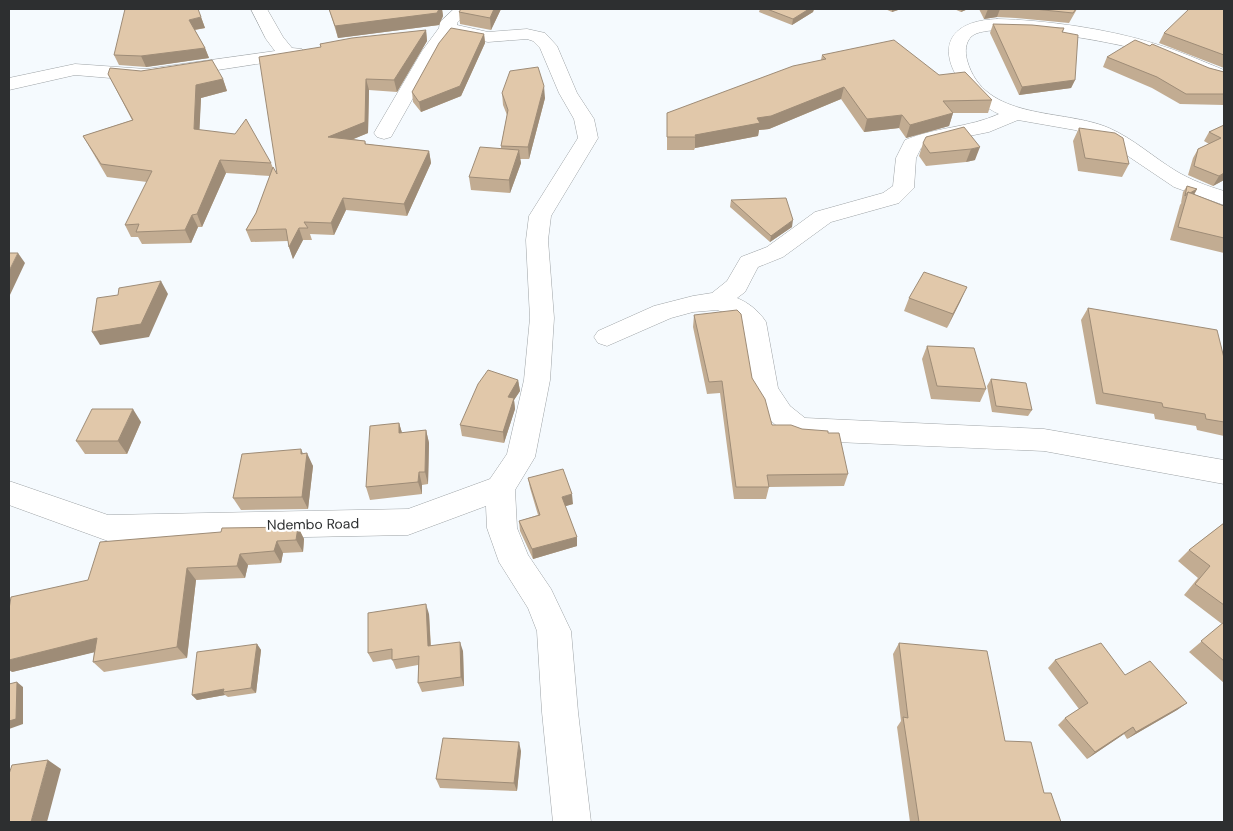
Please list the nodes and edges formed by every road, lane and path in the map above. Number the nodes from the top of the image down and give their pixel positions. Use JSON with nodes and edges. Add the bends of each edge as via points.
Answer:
{"nodes":[{"id":1,"x":259,"y":9,"type":"edge"},
{"id":2,"x":463,"y":9,"type":"edge"},
{"id":3,"x":446,"y":30,"type":"junction"},
{"id":4,"x":420,"y":35,"type":"edge"},
{"id":5,"x":311,"y":50,"type":"edge"},
{"id":6,"x":288,"y":55,"type":"junction"},
{"id":7,"x":1224,"y":77,"type":"edge"},
{"id":8,"x":9,"y":84,"type":"edge"},
{"id":9,"x":1015,"y":114,"type":"junction"},
{"id":10,"x":384,"y":134,"type":"dead end"},
{"id":11,"x":1224,"y":198,"type":"edge"},
{"id":12,"x":719,"y":301,"type":"junction"},
{"id":13,"x":607,"y":337,"type":"dead end"},
{"id":14,"x":1224,"y":472,"type":"edge"},
{"id":15,"x":500,"y":488,"type":"junction"},
{"id":16,"x":9,"y":493,"type":"edge"},
{"id":17,"x":572,"y":822,"type":"edge"}],
"edges":[{"from":1,"to":6,"type":"street"},
{"from":2,"to":3,"type":"street"},
{"from":3,"to":4,"type":"street"},
{"from":3,"to":10,"type":"street"},
{"from":3,"to":15,"type":"street","via":[[488,37],[527,34],[539,37],[548,46],[568,93],[584,119],[588,138],[540,216],[537,240],[542,318],[537,380],[521,457]]},
{"from":5,"to":6,"type":"street"},
{"from":6,"to":8,"type":"street","via":[[146,75],[85,69]]},
{"from":7,"to":9,"type":"street","via":[[1159,50],[1112,39],[1014,25],[998,24],[969,30],[960,38],[956,49],[969,85]]},
{"from":9,"to":11,"type":"street","via":[[1093,129],[1136,151],[1174,179]]},
{"from":9,"to":12,"type":"street","via":[[971,130],[930,136],[912,144],[906,158],[904,188],[891,198],[823,216],[775,252],[749,262],[736,286]]},
{"from":12,"to":13,"type":"street","via":[[663,312]]},
{"from":12,"to":14,"type":"street","via":[[738,308],[753,322],[765,390],[780,413],[799,428],[1044,440]]},
{"from":15,"to":16,"type":"street","name":"Ndembo Road","via":[[408,522],[108,528]]},
{"from":15,"to":17,"type":"street","via":[[505,537],[515,562],[540,599],[554,631]]}]}
